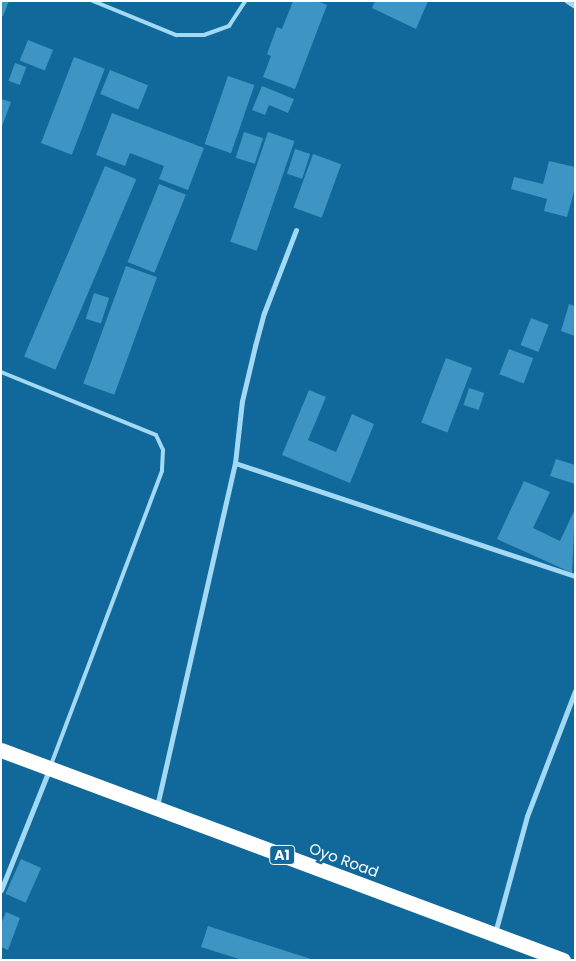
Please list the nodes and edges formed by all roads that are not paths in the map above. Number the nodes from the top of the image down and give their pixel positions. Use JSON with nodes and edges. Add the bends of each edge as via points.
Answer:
{"nodes":[{"id":1,"x":93,"y":1,"type":"edge"},
{"id":2,"x":245,"y":1,"type":"edge"},
{"id":3,"x":567,"y":1,"type":"edge"},
{"id":4,"x":575,"y":6,"type":"edge"},
{"id":5,"x":296,"y":230,"type":"dead end"},
{"id":6,"x":1,"y":372,"type":"edge"},
{"id":7,"x":235,"y":463,"type":"junction"},
{"id":8,"x":575,"y":576,"type":"edge"},
{"id":9,"x":575,"y":691,"type":"edge"},
{"id":10,"x":1,"y":750,"type":"edge"},
{"id":11,"x":51,"y":766,"type":"junction"},
{"id":12,"x":156,"y":809,"type":"junction"},
{"id":13,"x":1,"y":890,"type":"edge"},
{"id":14,"x":495,"y":934,"type":"junction"},
{"id":15,"x":563,"y":960,"type":"edge"}],
"edges":[{"from":1,"to":2,"type":"lane","via":[[176,35],[204,35],[229,26]]},
{"from":3,"to":4,"type":"street"},
{"from":5,"to":7,"type":"street","via":[[264,313],[255,346],[242,401]]},
{"from":6,"to":11,"type":"lane","via":[[156,435],[163,450],[162,471]]},
{"from":7,"to":8,"type":"street"},
{"from":7,"to":12,"type":"street"},
{"from":9,"to":14,"type":"street","via":[[527,816]]},
{"from":10,"to":11,"type":"highway","name":"Oyo Road","number":"A1"},
{"from":11,"to":12,"type":"highway","name":"Oyo Road","number":"A1"},
{"from":11,"to":13,"type":"street"},
{"from":12,"to":14,"type":"highway","name":"Oyo Road","number":"A1"},
{"from":14,"to":15,"type":"highway","name":"Oyo Road","number":"A1"}]}
